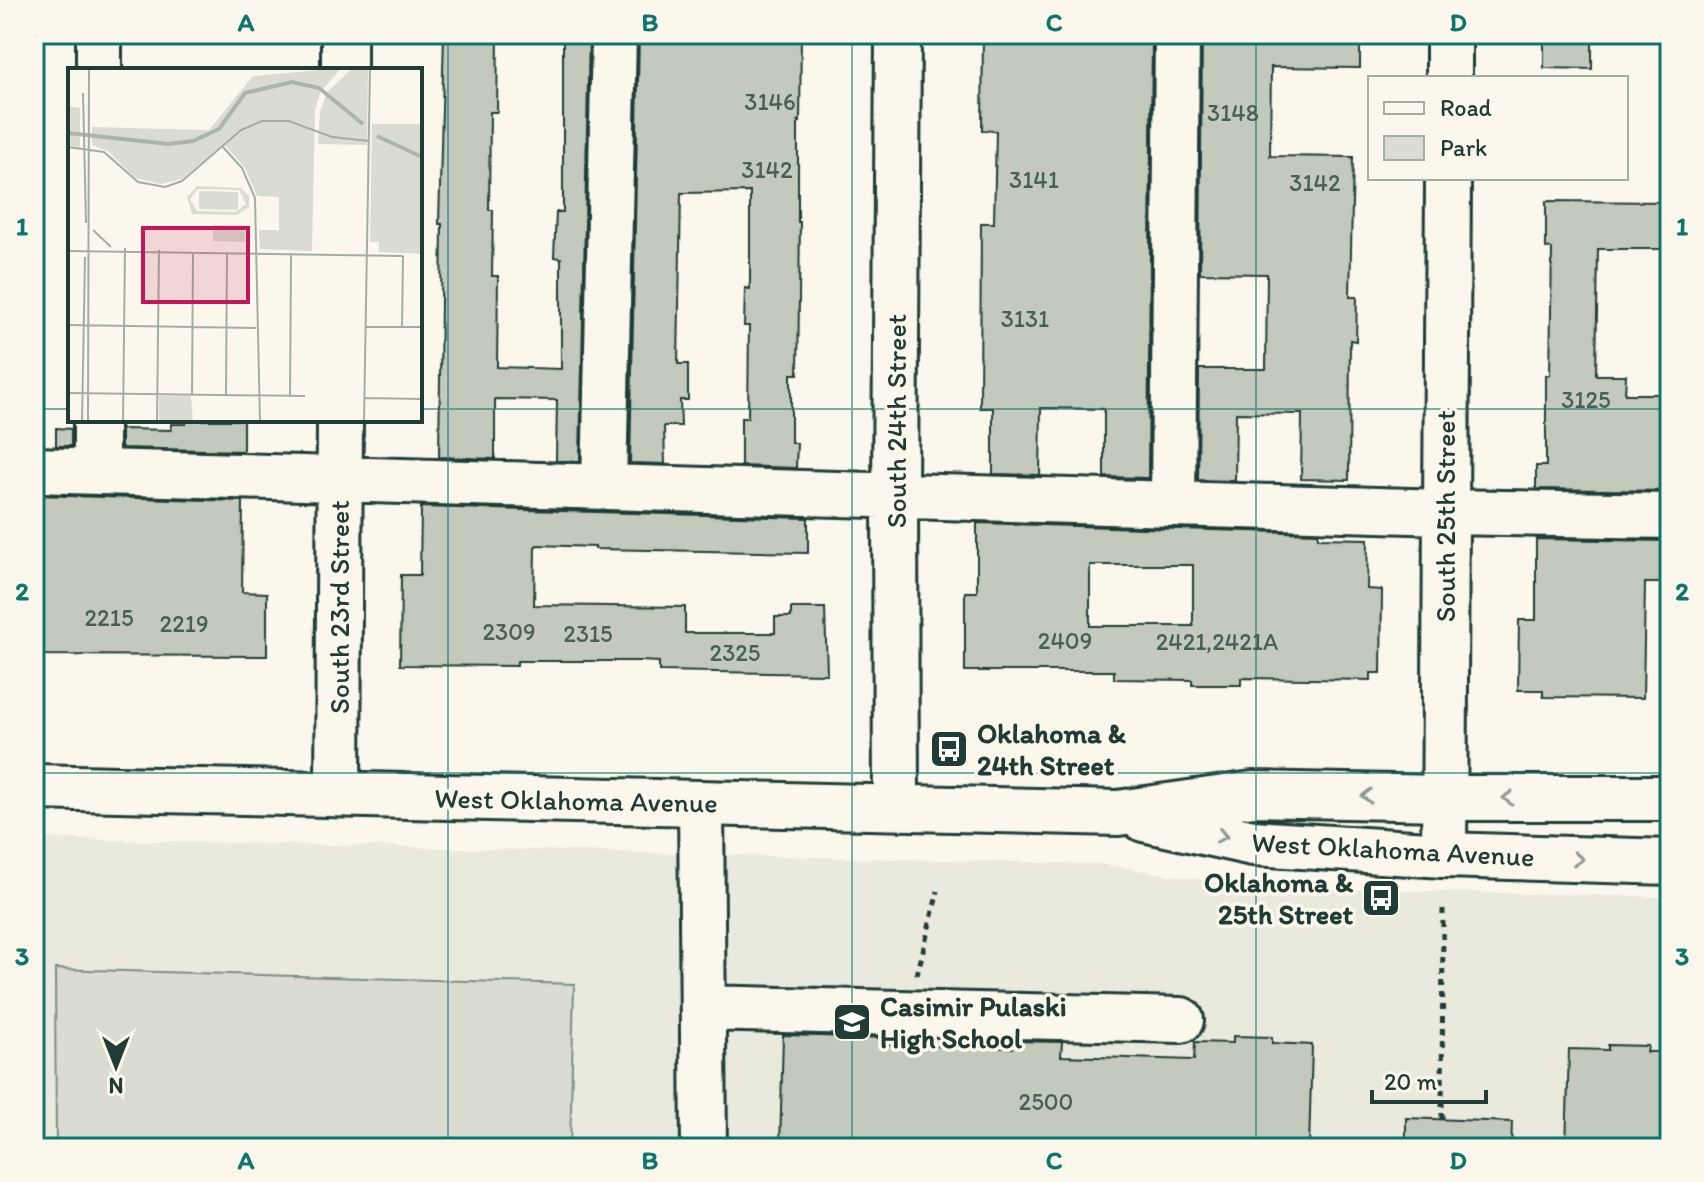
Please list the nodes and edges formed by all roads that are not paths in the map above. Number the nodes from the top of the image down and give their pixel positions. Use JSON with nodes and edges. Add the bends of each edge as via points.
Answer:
{"nodes":[{"id":1,"x":99,"y":34,"type":"edge"},
{"id":2,"x":344,"y":34,"type":"edge"},
{"id":3,"x":614,"y":34,"type":"edge"},
{"id":4,"x":898,"y":34,"type":"edge"},
{"id":5,"x":1177,"y":34,"type":"edge"},
{"id":6,"x":1449,"y":34,"type":"edge"},
{"id":7,"x":99,"y":68,"type":"edge"},
{"id":8,"x":344,"y":68,"type":"edge"},
{"id":9,"x":1449,"y":76,"type":"edge"},
{"id":10,"x":1448,"y":180,"type":"edge"},
{"id":11,"x":96,"y":422,"type":"edge"},
{"id":12,"x":340,"y":422,"type":"edge"},
{"id":13,"x":34,"y":470,"type":"edge"},
{"id":14,"x":96,"y":471,"type":"junction"},
{"id":15,"x":339,"y":478,"type":"junction"},
{"id":16,"x":604,"y":486,"type":"junction"},
{"id":17,"x":895,"y":495,"type":"junction"},
{"id":18,"x":1173,"y":504,"type":"junction"},
{"id":19,"x":1444,"y":512,"type":"junction"},
{"id":20,"x":1670,"y":516,"type":"edge"},
{"id":21,"x":34,"y":787,"type":"edge"},
{"id":22,"x":338,"y":794,"type":"junction"},
{"id":23,"x":1445,"y":798,"type":"junction"},
{"id":24,"x":1670,"y":798,"type":"edge"},
{"id":25,"x":701,"y":803,"type":"junction"},
{"id":26,"x":896,"y":807,"type":"junction"},
{"id":27,"x":1118,"y":813,"type":"junction"},
{"id":28,"x":1444,"y":855,"type":"junction"},
{"id":29,"x":1670,"y":862,"type":"edge"},
{"id":30,"x":703,"y":1008,"type":"junction"},
{"id":31,"x":1181,"y":1020,"type":"dead end"},
{"id":32,"x":704,"y":1148,"type":"edge"}],
"edges":[{"from":1,"to":7,"type":"main road"},
{"from":2,"to":8,"type":"main road"},
{"from":3,"to":16,"type":"main road"},
{"from":4,"to":17,"type":"main road","name":"South 24th Street"},
{"from":5,"to":18,"type":"main road"},
{"from":6,"to":9,"type":"main road"},
{"from":10,"to":19,"type":"main road","name":"South 25th Street"},
{"from":11,"to":14,"type":"main road"},
{"from":12,"to":15,"type":"main road","name":"South 23rd Street"},
{"from":13,"to":14,"type":"main road"},
{"from":14,"to":15,"type":"main road"},
{"from":15,"to":16,"type":"main road"},
{"from":15,"to":22,"type":"main road","name":"South 23rd Street"},
{"from":16,"to":17,"type":"main road"},
{"from":17,"to":18,"type":"main road"},
{"from":17,"to":26,"type":"main road","name":"South 24th Street"},
{"from":18,"to":19,"type":"main road"},
{"from":19,"to":20,"type":"main road"},
{"from":19,"to":23,"type":"main road","name":"South 25th Street"},
{"from":21,"to":22,"type":"main road","name":"West Oklahoma Avenue"},
{"from":22,"to":25,"type":"main road","name":"West Oklahoma Avenue"},
{"from":24,"to":23,"type":"main road","name":"West Oklahoma Avenue","one_way":true},
{"from":23,"to":27,"type":"main road","name":"West Oklahoma Avenue","one_way":true,"via":[[1253,794]]},
{"from":23,"to":28,"type":"main road","name":"South 25th Street"},
{"from":25,"to":26,"type":"main road","name":"West Oklahoma Avenue"},
{"from":25,"to":30,"type":"main road"},
{"from":26,"to":27,"type":"main road","name":"West Oklahoma Avenue"},
{"from":27,"to":28,"type":"main road","name":"West Oklahoma Avenue","one_way":true,"via":[[1253,843]]},
{"from":28,"to":29,"type":"main road","name":"West Oklahoma Avenue","one_way":true},
{"from":30,"to":31,"type":"main road"},
{"from":30,"to":32,"type":"main road"}]}
